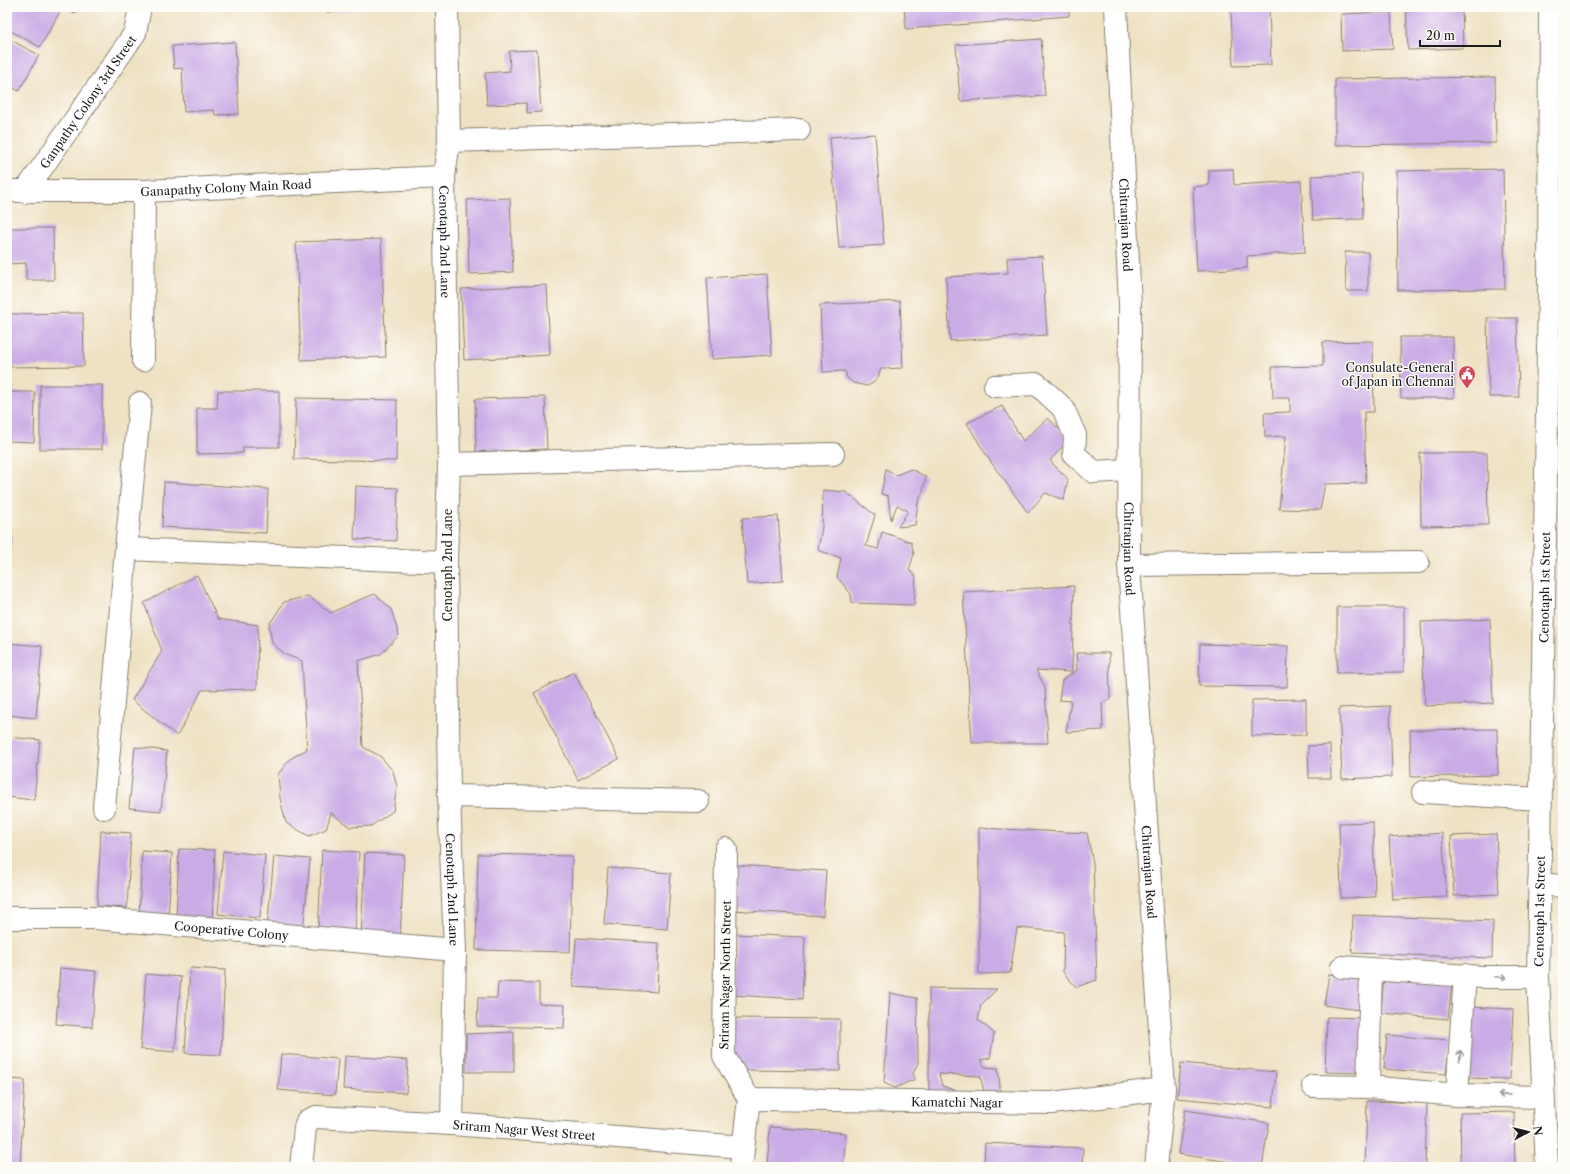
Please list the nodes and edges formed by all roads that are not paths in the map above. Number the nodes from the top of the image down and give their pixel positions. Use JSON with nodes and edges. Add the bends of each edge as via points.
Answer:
{"nodes":[{"id":1,"x":140,"y":7,"type":"edge"},
{"id":2,"x":447,"y":7,"type":"edge"},
{"id":3,"x":1116,"y":7,"type":"edge"},
{"id":4,"x":1550,"y":7,"type":"edge"},
{"id":5,"x":799,"y":130,"type":"dead end"},
{"id":6,"x":449,"y":141,"type":"junction"},
{"id":7,"x":444,"y":178,"type":"junction"},
{"id":8,"x":144,"y":191,"type":"junction"},
{"id":9,"x":16,"y":192,"type":"edge"},
{"id":10,"x":1556,"y":288,"type":"edge"},
{"id":11,"x":143,"y":360,"type":"dead end"},
{"id":12,"x":995,"y":386,"type":"dead end"},
{"id":13,"x":140,"y":403,"type":"dead end"},
{"id":14,"x":833,"y":454,"type":"dead end"},
{"id":15,"x":449,"y":464,"type":"junction"},
{"id":16,"x":1129,"y":470,"type":"junction"},
{"id":17,"x":126,"y":549,"type":"junction"},
{"id":18,"x":446,"y":562,"type":"junction"},
{"id":19,"x":1418,"y":562,"type":"dead end"},
{"id":20,"x":1130,"y":565,"type":"junction"},
{"id":21,"x":1423,"y":792,"type":"dead end"},
{"id":22,"x":449,"y":796,"type":"junction"},
{"id":23,"x":1540,"y":799,"type":"junction"},
{"id":24,"x":698,"y":801,"type":"dead end"},
{"id":25,"x":104,"y":808,"type":"dead end"},
{"id":26,"x":726,"y":849,"type":"dead end"},
{"id":27,"x":1539,"y":884,"type":"junction"},
{"id":28,"x":1563,"y":886,"type":"edge"},
{"id":29,"x":7,"y":918,"type":"edge"},
{"id":30,"x":455,"y":950,"type":"junction"},
{"id":31,"x":1342,"y":968,"type":"dead end"},
{"id":32,"x":1371,"y":969,"type":"junction"},
{"id":33,"x":1465,"y":975,"type":"junction"},
{"id":34,"x":1538,"y":977,"type":"junction"},
{"id":35,"x":1313,"y":1086,"type":"dead end"},
{"id":36,"x":1368,"y":1087,"type":"junction"},
{"id":37,"x":1164,"y":1090,"type":"junction"},
{"id":38,"x":1457,"y":1095,"type":"junction"},
{"id":39,"x":1543,"y":1097,"type":"junction"},
{"id":40,"x":749,"y":1099,"type":"junction"},
{"id":41,"x":452,"y":1124,"type":"junction"},
{"id":42,"x":742,"y":1157,"type":"edge"},
{"id":43,"x":1553,"y":1164,"type":"edge"},
{"id":44,"x":301,"y":1167,"type":"edge"},
{"id":45,"x":1156,"y":1167,"type":"edge"}],
"edges":[{"from":1,"to":9,"type":"street","name":"Ganpathy Colony 3rd Street","via":[[135,33]]},
{"from":2,"to":6,"type":"street","name":"Cenotaph 2nd Lane"},
{"from":3,"to":16,"type":"street","name":"Chitranjan Road","via":[[1130,305]]},
{"from":4,"to":10,"type":"street","name":"Cenotaph 1st Street"},
{"from":5,"to":6,"type":"street"},
{"from":6,"to":7,"type":"street","name":"Cenotaph 2nd Lane"},
{"from":7,"to":8,"type":"street","name":"Ganapathy Colony Main Road"},
{"from":7,"to":15,"type":"street","name":"Cenotaph 2nd Lane"},
{"from":8,"to":9,"type":"street","name":"Ganapathy Colony Main Road"},
{"from":8,"to":11,"type":"street"},
{"from":10,"to":23,"type":"street","name":"Cenotaph 1st Street"},
{"from":12,"to":16,"type":"street","via":[[1037,384],[1063,408],[1075,435],[1074,454],[1094,472]]},
{"from":13,"to":17,"type":"street"},
{"from":14,"to":15,"type":"street"},
{"from":15,"to":18,"type":"street","name":"Cenotaph 2nd Lane"},
{"from":16,"to":20,"type":"street","name":"Chitranjan Road"},
{"from":17,"to":18,"type":"street"},
{"from":17,"to":25,"type":"street"},
{"from":18,"to":22,"type":"street","name":"Cenotaph 2nd Lane"},
{"from":19,"to":20,"type":"street"},
{"from":20,"to":37,"type":"street","name":"Chitranjan Road"},
{"from":21,"to":23,"type":"street"},
{"from":22,"to":24,"type":"street"},
{"from":22,"to":30,"type":"street","name":"Cenotaph 2nd Lane"},
{"from":23,"to":27,"type":"street","name":"Cenotaph 1st Street"},
{"from":26,"to":40,"type":"street","name":"Sriram Nagar North Street","via":[[724,1056]]},
{"from":27,"to":28,"type":"street"},
{"from":27,"to":34,"type":"street","name":"Cenotaph 1st Street"},
{"from":29,"to":30,"type":"street","name":"Cooperative Colony","via":[[96,918]]},
{"from":30,"to":41,"type":"street","name":"Cenotaph 2nd Lane"},
{"from":31,"to":32,"type":"street"},
{"from":32,"to":33,"type":"street"},
{"from":32,"to":36,"type":"street"},
{"from":33,"to":34,"type":"street","one_way":true},
{"from":38,"to":33,"type":"street","one_way":true},
{"from":34,"to":39,"type":"street","name":"Cenotaph 1st Street"},
{"from":35,"to":36,"type":"street"},
{"from":36,"to":38,"type":"street"},
{"from":37,"to":40,"type":"street","name":"Kamatchi Nagar","via":[[1052,1103]]},
{"from":37,"to":45,"type":"street","name":"Chitranjan Road"},
{"from":39,"to":38,"type":"street","one_way":true},
{"from":39,"to":43,"type":"street","name":"Cenotaph 1st Street"},
{"from":40,"to":42,"type":"street"},
{"from":41,"to":42,"type":"street","name":"Sriram Nagar West Street"},
{"from":41,"to":44,"type":"street","name":"Sriram Nagar West Street","via":[[316,1117],[307,1121]]}]}
